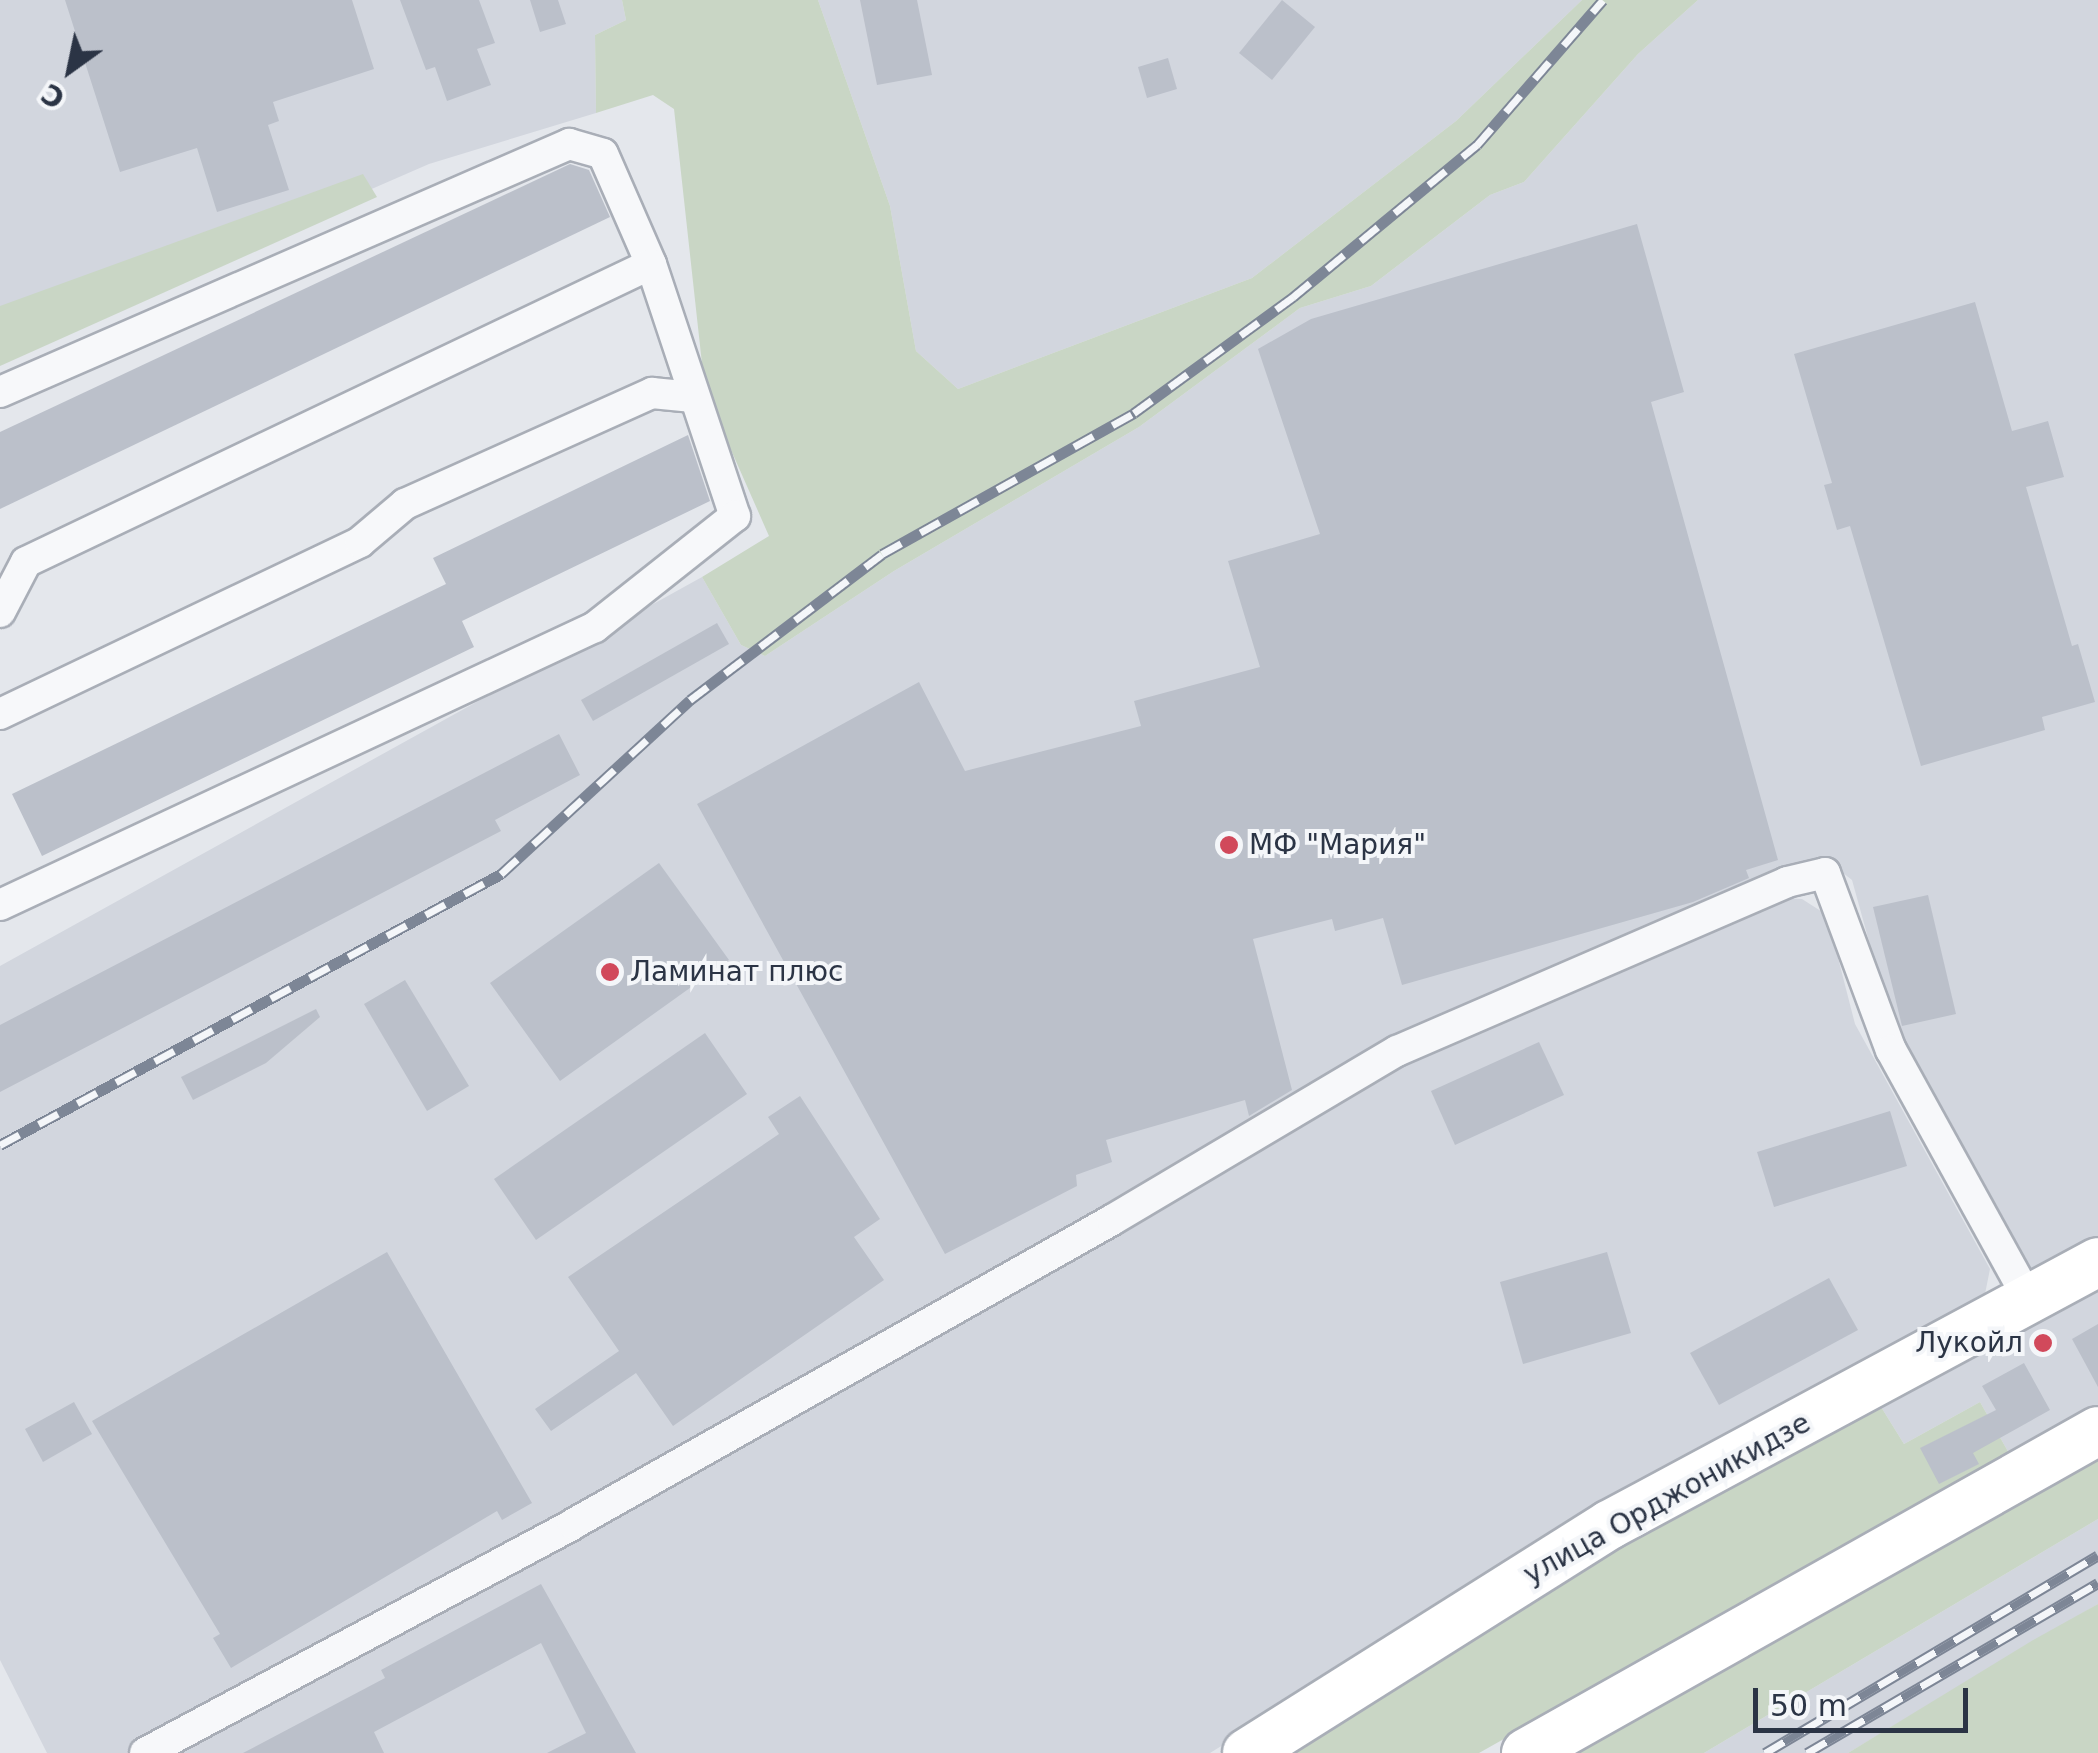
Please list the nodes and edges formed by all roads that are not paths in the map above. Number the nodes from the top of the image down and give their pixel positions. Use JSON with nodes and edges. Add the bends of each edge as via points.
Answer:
{"nodes":[{"id":1,"x":651,"y":264,"type":"junction"},
{"id":2,"x":0,"y":392,"type":"edge"},
{"id":3,"x":693,"y":397,"type":"junction"},
{"id":4,"x":0,"y":560,"type":"edge"},
{"id":5,"x":6,"y":602,"type":"edge"},
{"id":6,"x":0,"y":714,"type":"edge"},
{"id":7,"x":2,"y":899,"type":"edge"},
{"id":8,"x":2098,"y":1262,"type":"edge"},
{"id":9,"x":2028,"y":1298,"type":"junction"},
{"id":10,"x":2098,"y":1431,"type":"edge"},
{"id":11,"x":145,"y":1753,"type":"edge"},
{"id":12,"x":1246,"y":1753,"type":"edge"},
{"id":13,"x":1526,"y":1753,"type":"edge"}],
"edges":[{"from":1,"to":2,"type":"street","via":[[603,154],[569,144]]},
{"from":1,"to":3,"type":"street"},
{"from":1,"to":5,"type":"street","via":[[26,562]]},
{"from":3,"to":6,"type":"street","via":[[652,392],[405,504],[360,542]]},
{"from":3,"to":7,"type":"street","via":[[735,516],[595,627]]},
{"from":4,"to":5,"type":"street"},
{"from":8,"to":9,"type":"main road","name":"улица Орджоникидзе"},
{"from":9,"to":11,"type":"street","via":[[1891,1050],[1825,874],[1787,882],[1396,1051],[640,1486]]},
{"from":9,"to":12,"type":"main road","name":"улица Орджоникидзе","via":[[1609,1526]]},
{"from":10,"to":13,"type":"main road"}]}
